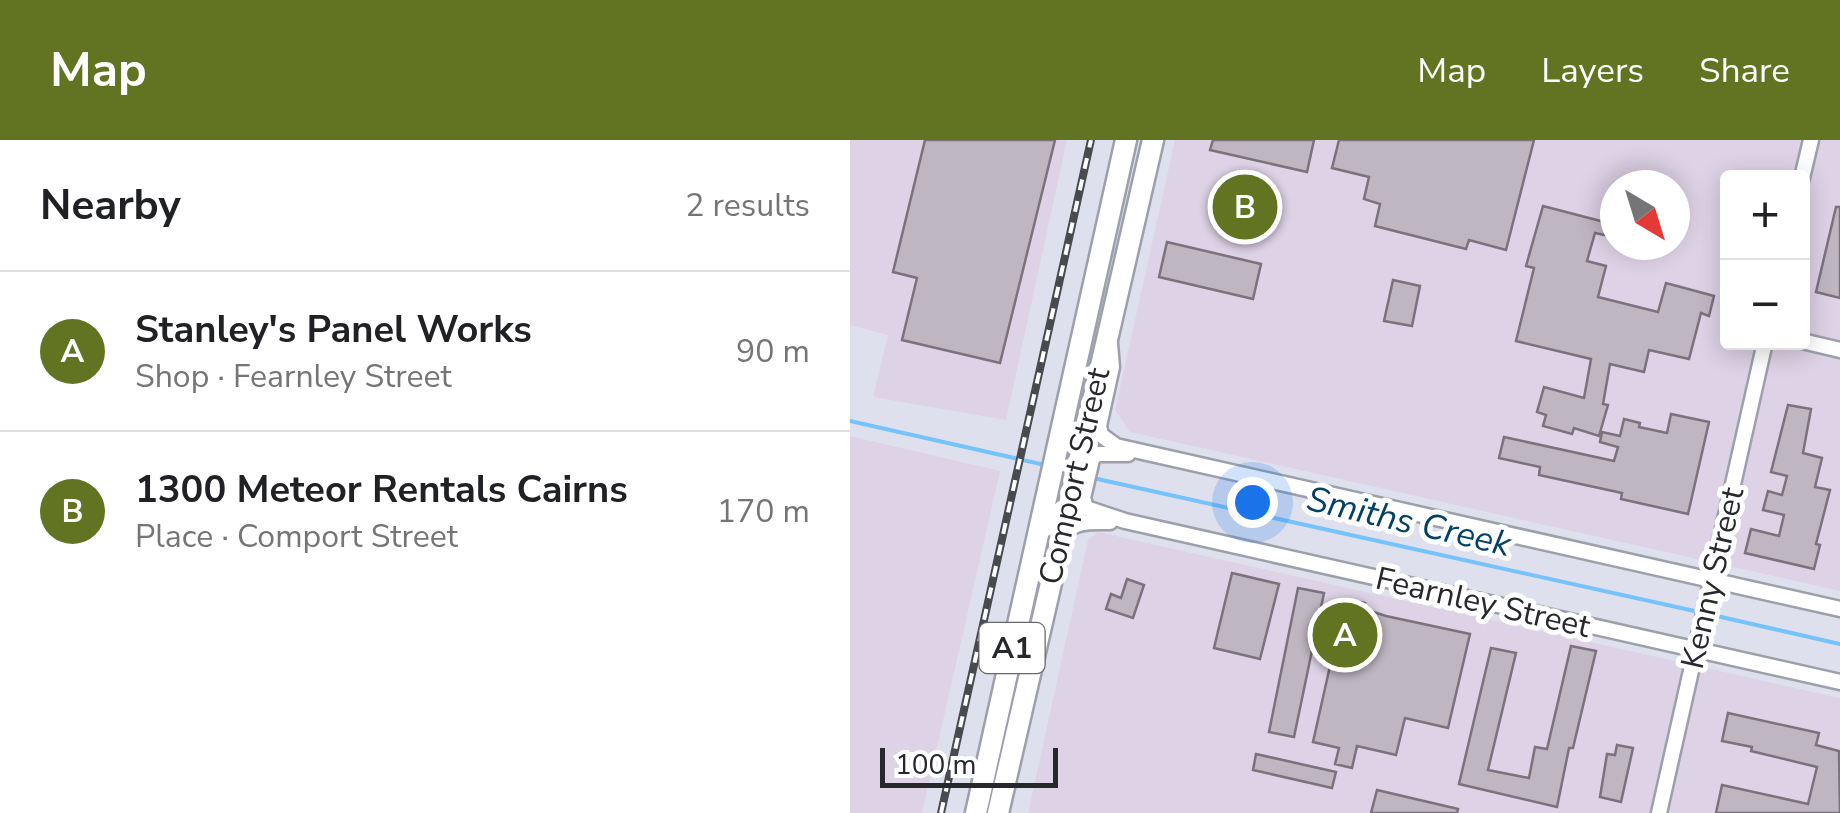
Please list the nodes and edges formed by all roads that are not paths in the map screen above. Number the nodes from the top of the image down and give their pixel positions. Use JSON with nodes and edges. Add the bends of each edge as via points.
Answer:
{"nodes":[{"id":1,"x":1126,"y":140,"type":"edge"},
{"id":2,"x":1153,"y":140,"type":"edge"},
{"id":3,"x":1810,"y":140,"type":"edge"},
{"id":4,"x":1804,"y":170,"type":"edge"},
{"id":5,"x":1107,"y":330,"type":"junction"},
{"id":6,"x":1810,"y":343,"type":"edge"},
{"id":7,"x":1763,"y":350,"type":"edge"},
{"id":8,"x":1840,"y":350,"type":"edge"},
{"id":9,"x":1138,"y":454,"type":"junction"},
{"id":10,"x":1081,"y":477,"type":"junction"},
{"id":11,"x":1125,"y":521,"type":"junction"},
{"id":12,"x":1060,"y":538,"type":"junction"},
{"id":13,"x":1712,"y":579,"type":"junction"},
{"id":14,"x":1840,"y":608,"type":"edge"},
{"id":15,"x":1016,"y":630,"type":"junction"},
{"id":16,"x":1695,"y":649,"type":"junction"},
{"id":17,"x":1840,"y":682,"type":"edge"},
{"id":18,"x":976,"y":813,"type":"edge"},
{"id":19,"x":998,"y":813,"type":"edge"},
{"id":20,"x":1659,"y":813,"type":"edge"}],
"edges":[{"from":1,"to":15,"type":"highway","name":"Comport Street","number":"A1"},
{"from":2,"to":5,"type":"highway","name":"Comport Street","number":"A1"},
{"from":3,"to":4,"type":"street"},
{"from":5,"to":9,"type":"street","via":[[1112,362],[1100,430],[1110,444]]},
{"from":5,"to":10,"type":"highway","name":"Comport Street","number":"A1"},
{"from":6,"to":8,"type":"street"},
{"from":7,"to":13,"type":"street","name":"Kenny Street"},
{"from":9,"to":10,"type":"street"},
{"from":9,"to":13,"type":"street"},
{"from":10,"to":11,"type":"street","name":"Fearnley Street"},
{"from":10,"to":12,"type":"highway","name":"Comport Street","number":"A1"},
{"from":10,"to":15,"type":"street","via":[[1048,524],[1030,604]]},
{"from":11,"to":12,"type":"street","name":"Fearnley Street","via":[[1080,523]]},
{"from":11,"to":16,"type":"street","name":"Fearnley Street"},
{"from":12,"to":19,"type":"highway","name":"Comport Street","number":"A1"},
{"from":13,"to":14,"type":"street"},
{"from":13,"to":16,"type":"street","name":"Kenny Street"},
{"from":15,"to":18,"type":"highway","name":"Comport Street","number":"A1"},
{"from":16,"to":17,"type":"street","name":"Fearnley Street"},
{"from":16,"to":20,"type":"street","name":"Kenny Street"}]}
